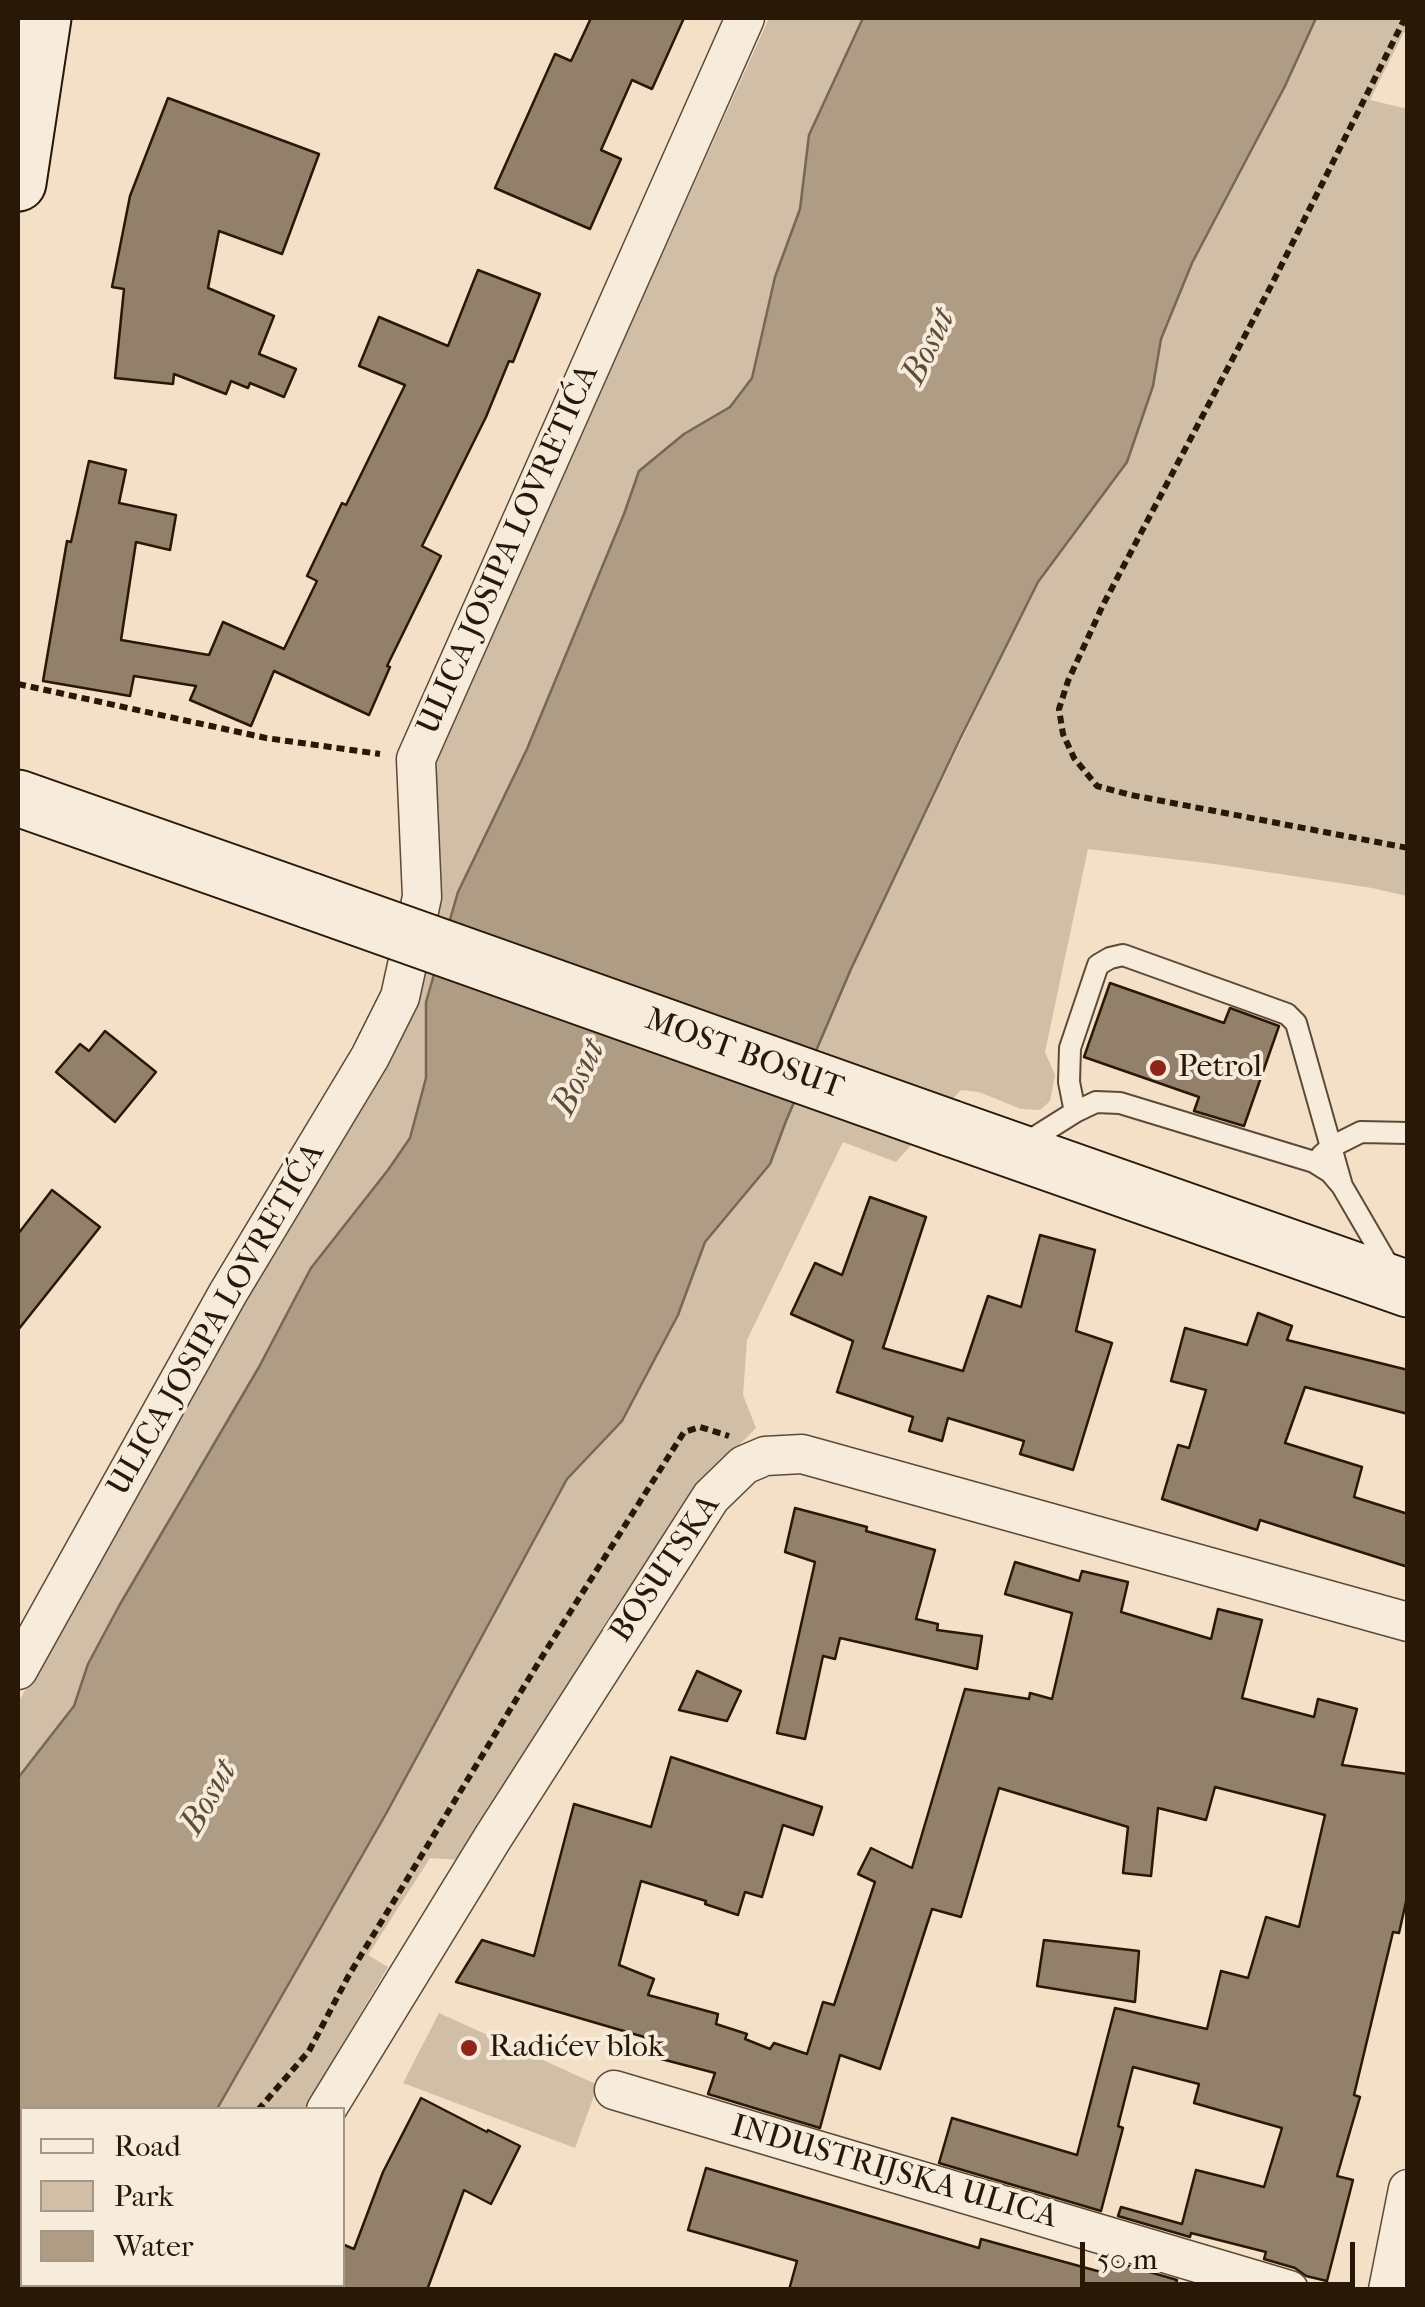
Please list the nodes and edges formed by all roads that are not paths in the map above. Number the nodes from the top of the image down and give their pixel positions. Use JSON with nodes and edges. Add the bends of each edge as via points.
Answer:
{"nodes":[{"id":1,"x":44,"y":18,"type":"edge"},
{"id":2,"x":745,"y":18,"type":"edge"},
{"id":3,"x":18,"y":183,"type":"edge"},
{"id":4,"x":18,"y":798,"type":"edge"},
{"id":5,"x":1074,"y":1112,"type":"junction"},
{"id":6,"x":1408,"y":1133,"type":"edge"},
{"id":7,"x":1331,"y":1147,"type":"junction"},
{"id":8,"x":1013,"y":1150,"type":"junction"},
{"id":9,"x":1314,"y":1162,"type":"junction"},
{"id":10,"x":1342,"y":1186,"type":"junction"},
{"id":11,"x":1404,"y":1288,"type":"edge"},
{"id":12,"x":1408,"y":1622,"type":"edge"},
{"id":13,"x":18,"y":1670,"type":"edge"},
{"id":14,"x":614,"y":2090,"type":"dead end"},
{"id":15,"x":328,"y":2107,"type":"edge"},
{"id":16,"x":1406,"y":2210,"type":"edge"},
{"id":17,"x":1289,"y":2290,"type":"edge"},
{"id":18,"x":1388,"y":2290,"type":"edge"}],
"edges":[{"from":1,"to":3,"type":"main road"},
{"from":2,"to":13,"type":"street","name":"ULICA JOSIPA LOVRETIĆA","via":[[416,759],[422,896],[400,997]]},
{"from":4,"to":8,"type":"main road","name":"MOST BOSUT","bridge":true},
{"from":5,"to":7,"type":"lane","via":[[1070,1048],[1098,965],[1123,955],[1288,1014]]},
{"from":5,"to":8,"type":"lane"},
{"from":5,"to":9,"type":"lane","via":[[1096,1102],[1120,1103]]},
{"from":6,"to":7,"type":"lane","via":[[1361,1132]]},
{"from":7,"to":9,"type":"lane"},
{"from":7,"to":10,"type":"lane"},
{"from":8,"to":11,"type":"main road","name":"MOST BOSUT"},
{"from":9,"to":10,"type":"lane"},
{"from":10,"to":11,"type":"lane"},
{"from":12,"to":15,"type":"street","name":"BOSUTSKA","via":[[802,1454],[744,1465],[711,1497]]},
{"from":14,"to":17,"type":"street","name":"INDUSTRIJSKA ULICA"},
{"from":16,"to":18,"type":"street"}]}
